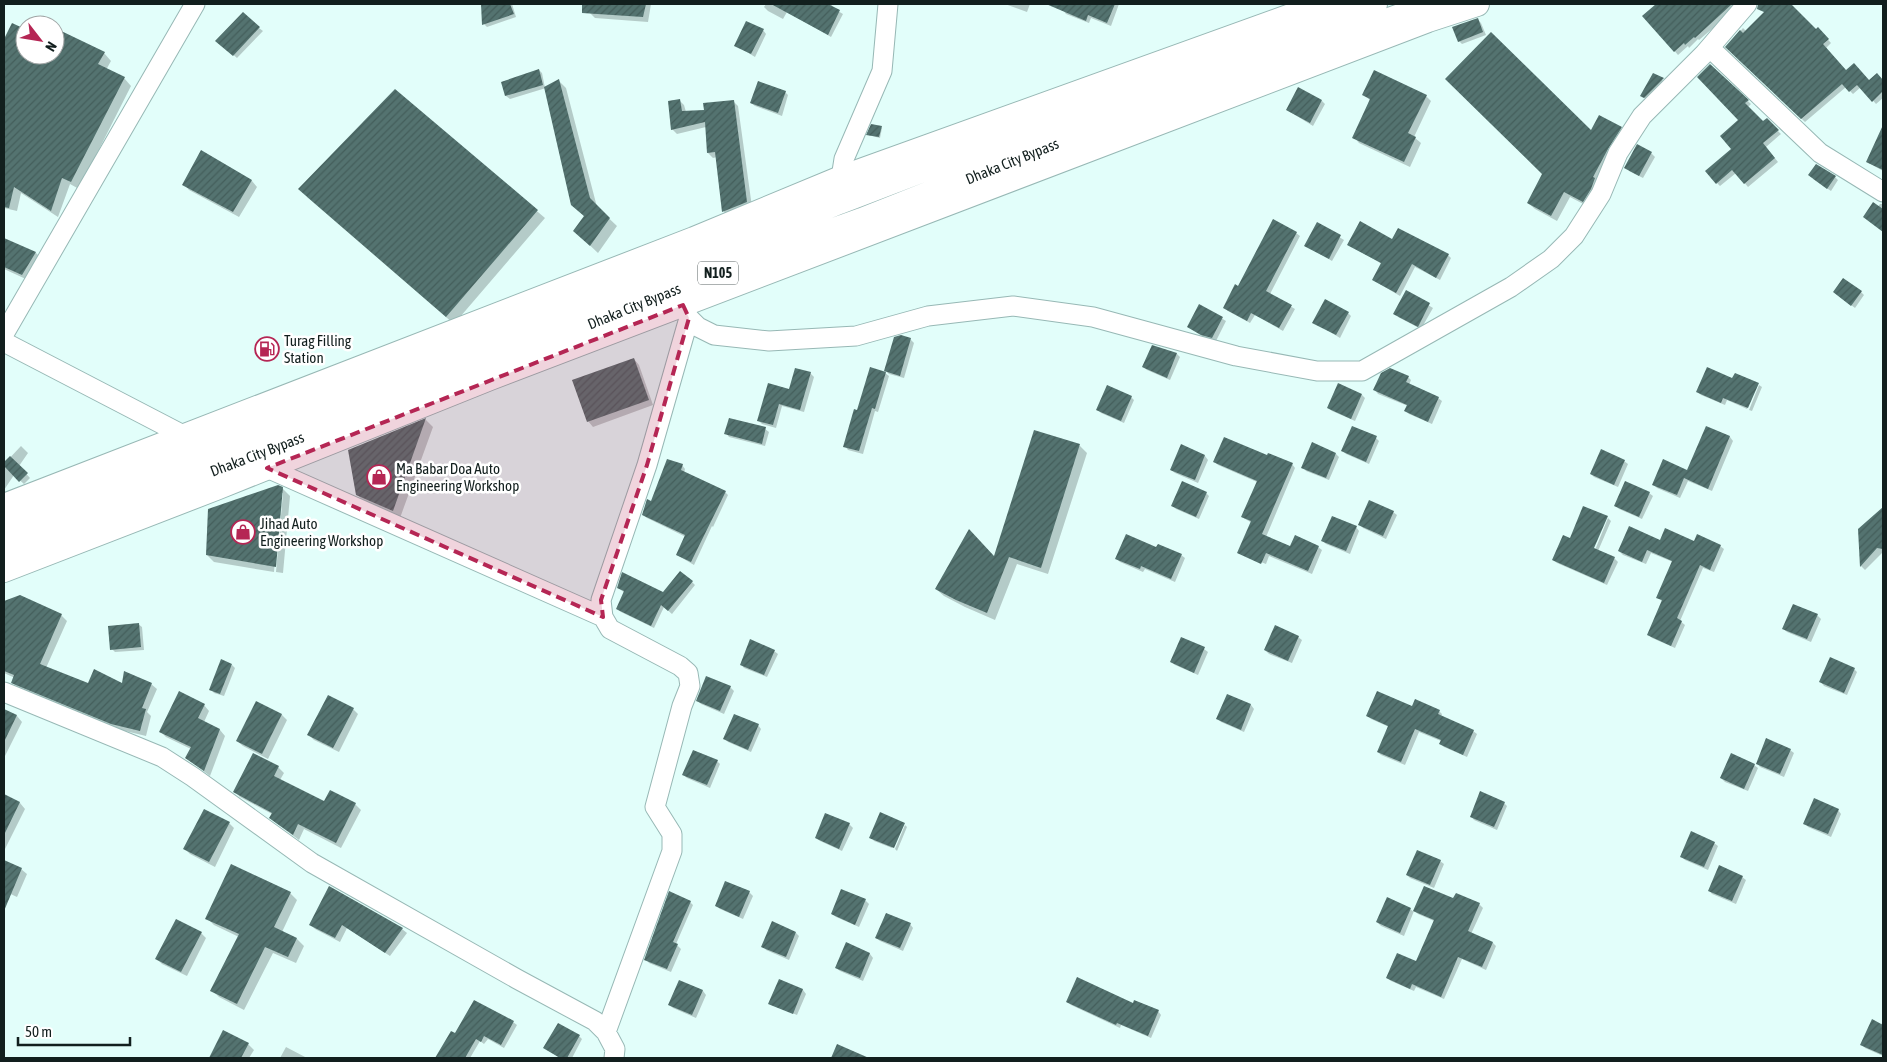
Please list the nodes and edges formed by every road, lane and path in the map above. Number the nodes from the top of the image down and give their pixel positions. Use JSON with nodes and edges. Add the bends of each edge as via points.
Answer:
{"nodes":[{"id":1,"x":195,"y":4,"type":"edge"},
{"id":2,"x":888,"y":4,"type":"edge"},
{"id":3,"x":1324,"y":4,"type":"edge"},
{"id":4,"x":1374,"y":4,"type":"edge"},
{"id":5,"x":1436,"y":4,"type":"edge"},
{"id":6,"x":1477,"y":4,"type":"edge"},
{"id":7,"x":1747,"y":4,"type":"edge"},
{"id":8,"x":1710,"y":48,"type":"junction"},
{"id":9,"x":841,"y":178,"type":"junction"},
{"id":10,"x":1883,"y":192,"type":"edge"},
{"id":11,"x":686,"y":312,"type":"junction"},
{"id":12,"x":4,"y":334,"type":"edge"},
{"id":13,"x":4,"y":342,"type":"edge"},
{"id":14,"x":185,"y":436,"type":"junction"},
{"id":15,"x":267,"y":468,"type":"junction"},
{"id":16,"x":4,"y":506,"type":"edge"},
{"id":17,"x":4,"y":528,"type":"edge"},
{"id":18,"x":4,"y":553,"type":"edge"},
{"id":19,"x":4,"y":570,"type":"edge"},
{"id":20,"x":603,"y":617,"type":"junction"},
{"id":21,"x":4,"y":692,"type":"edge"},
{"id":22,"x":606,"y":1032,"type":"junction"},
{"id":23,"x":614,"y":1058,"type":"edge"}],
"edges":[{"from":1,"to":12,"type":"street"},
{"from":2,"to":9,"type":"street","via":[[882,71],[844,159]]},
{"from":3,"to":9,"type":"main road"},
{"from":4,"to":17,"type":"highway","name":"Dhaka City Bypass","number":"N105","via":[[1124,92],[839,201],[219,447]]},
{"from":5,"to":18,"type":"highway","name":"Dhaka City Bypass","number":"N105","via":[[1112,122],[862,221],[702,278]]},
{"from":6,"to":11,"type":"main road","via":[[1428,20]]},
{"from":7,"to":8,"type":"street"},
{"from":8,"to":10,"type":"street","via":[[1820,152]]},
{"from":8,"to":11,"type":"street","via":[[1642,116],[1618,152],[1601,194],[1574,236],[1551,259],[1511,287],[1362,371],[1299,368],[1236,356],[1093,316],[1013,306],[928,316],[856,336],[769,341],[714,335],[698,327]]},
{"from":9,"to":14,"type":"main road","via":[[685,243]]},
{"from":11,"to":15,"type":"main road","via":[[490,378]]},
{"from":11,"to":20,"type":"street","via":[[647,466],[600,600]]},
{"from":13,"to":14,"type":"street"},
{"from":14,"to":16,"type":"main road"},
{"from":15,"to":19,"type":"main road"},
{"from":15,"to":20,"type":"street"},
{"from":20,"to":22,"type":"street","via":[[610,629],[680,666],[688,673],[690,686],[655,807],[672,834],[672,852]]},
{"from":21,"to":22,"type":"street","via":[[162,757],[312,863],[595,1021]]},
{"from":22,"to":23,"type":"street","via":[[615,1049]]}]}
